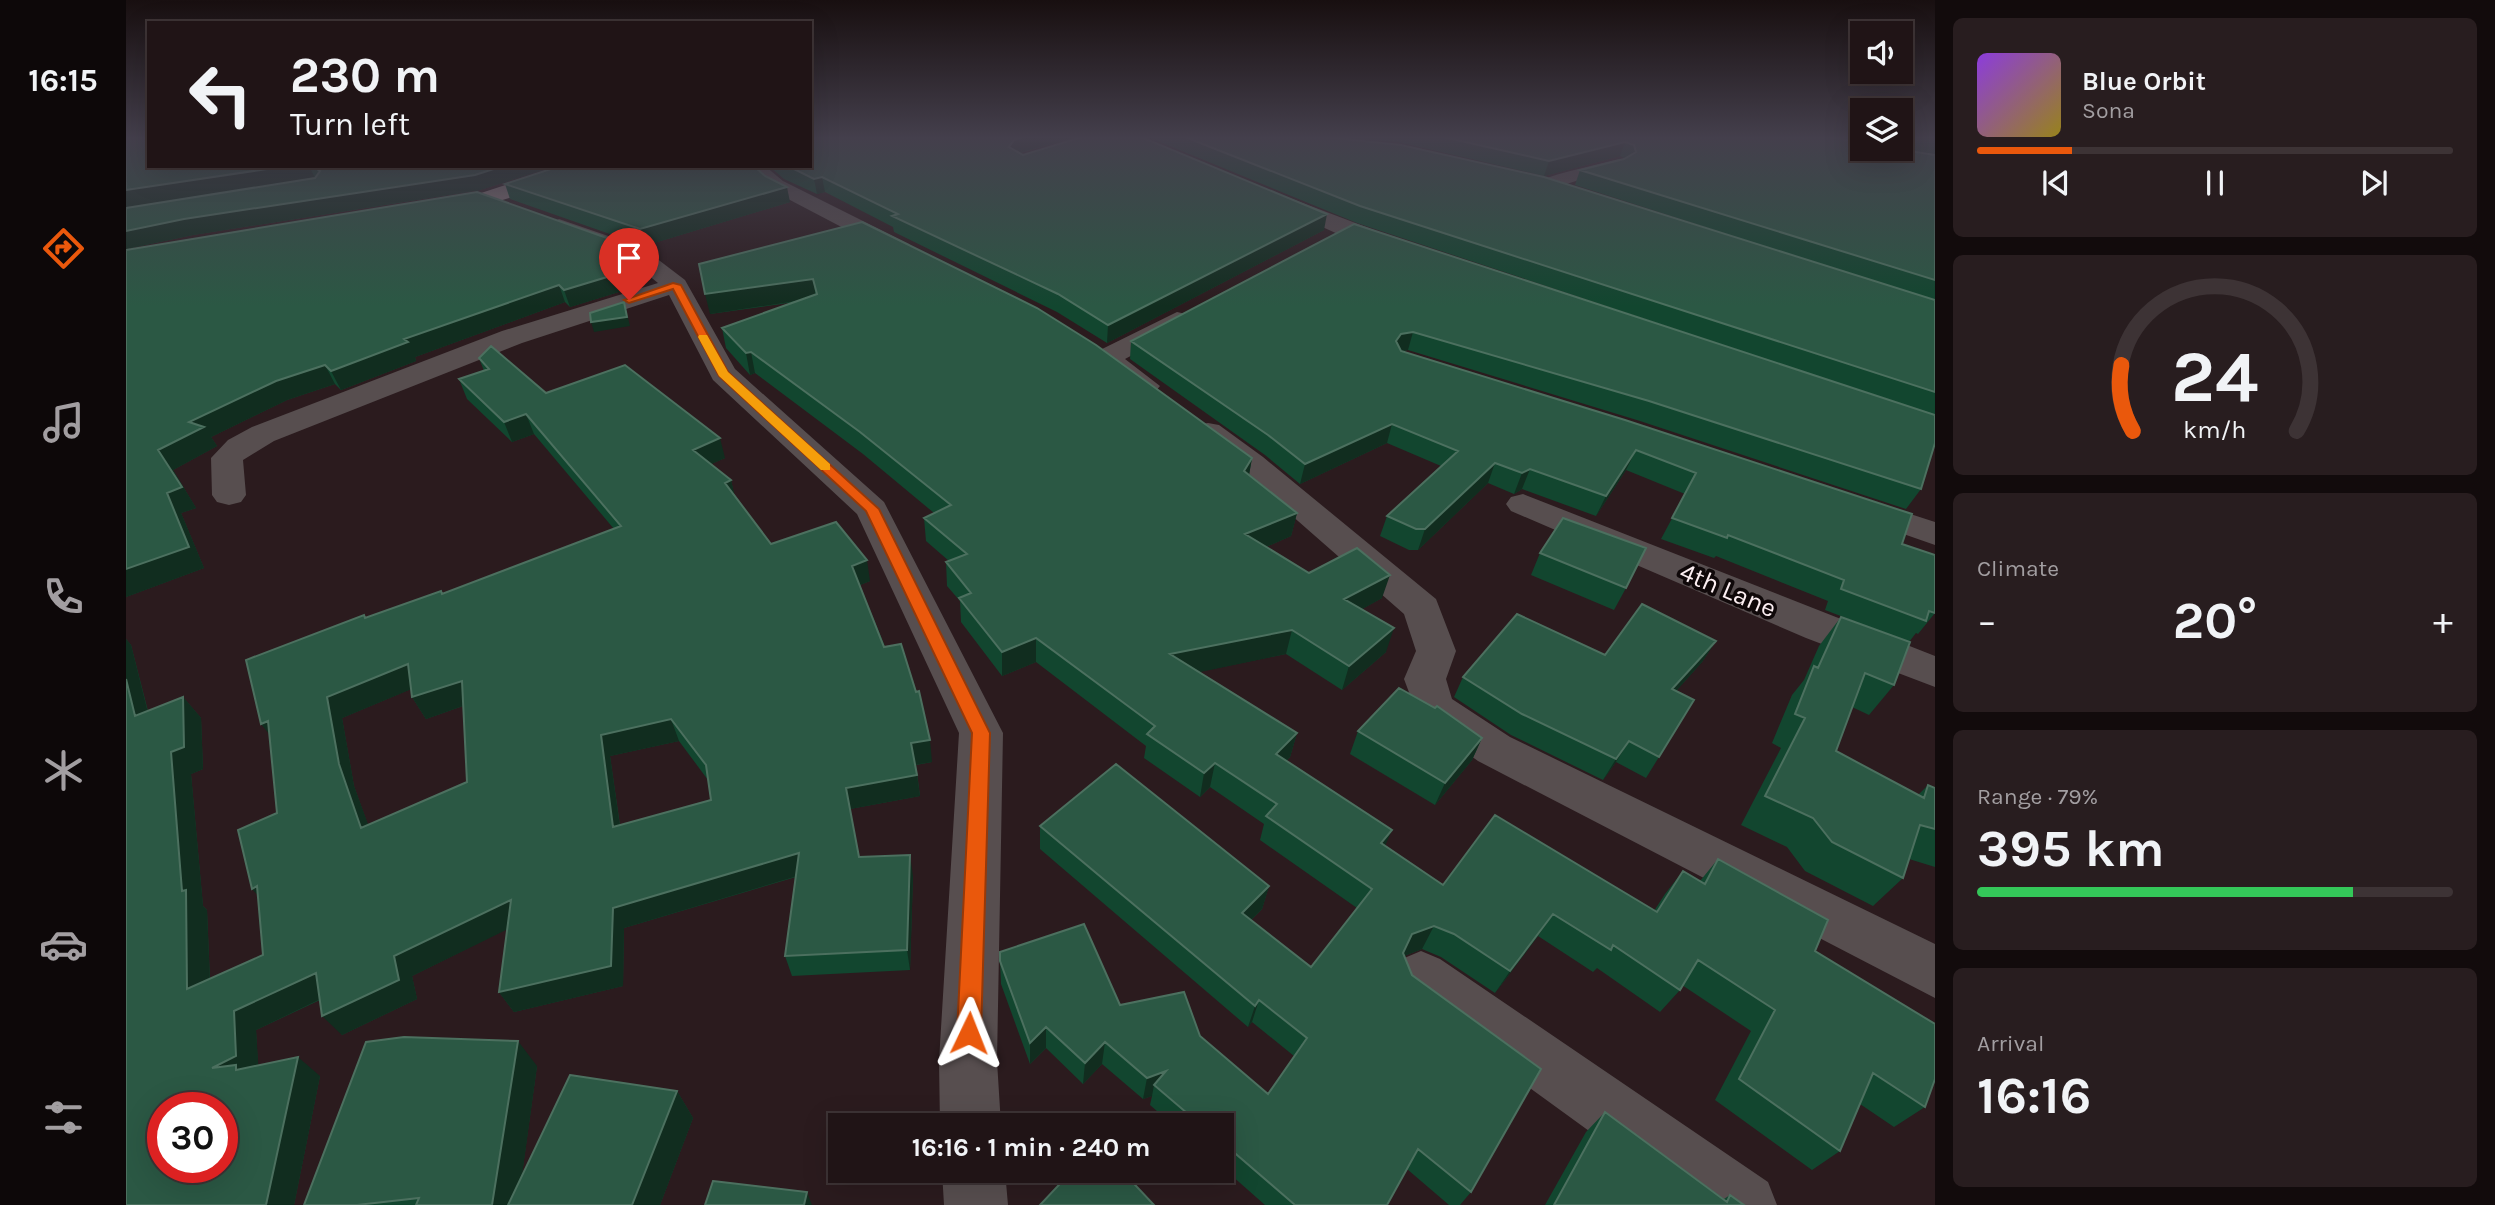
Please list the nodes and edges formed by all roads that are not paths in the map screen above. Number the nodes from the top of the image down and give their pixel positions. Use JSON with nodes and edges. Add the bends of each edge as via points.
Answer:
{"nodes":[{"id":1,"x":501,"y":193,"type":"edge"},
{"id":2,"x":792,"y":193,"type":"edge"},
{"id":3,"x":1263,"y":193,"type":"edge"},
{"id":4,"x":484,"y":199,"type":"junction"},
{"id":5,"x":418,"y":210,"type":"edge"},
{"id":6,"x":1348,"y":230,"type":"junction"},
{"id":7,"x":1413,"y":252,"type":"edge"},
{"id":8,"x":1303,"y":253,"type":"edge"},
{"id":9,"x":917,"y":257,"type":"edge"},
{"id":10,"x":676,"y":285,"type":"junction"},
{"id":11,"x":1211,"y":301,"type":"edge"},
{"id":12,"x":229,"y":495,"type":"dead end"},
{"id":13,"x":1837,"y":500,"type":"edge"},
{"id":14,"x":1523,"y":504,"type":"dead end"},
{"id":15,"x":1935,"y":534,"type":"edge"},
{"id":16,"x":1935,"y":671,"type":"edge"},
{"id":17,"x":1935,"y":972,"type":"edge"},
{"id":18,"x":1421,"y":977,"type":"dead end"},
{"id":19,"x":970,"y":1113,"type":"edge"},
{"id":20,"x":975,"y":1183,"type":"edge"},
{"id":21,"x":976,"y":1205,"type":"edge"},
{"id":22,"x":1745,"y":1205,"type":"edge"}],
"edges":[{"from":1,"to":4,"type":"main road"},
{"from":2,"to":9,"type":"street"},
{"from":3,"to":6,"type":"street"},
{"from":4,"to":5,"type":"main road"},
{"from":4,"to":10,"type":"street","via":[[635,253]]},
{"from":6,"to":7,"type":"street"},
{"from":6,"to":8,"type":"street"},
{"from":10,"to":12,"type":"street","via":[[512,337],[263,434],[227,458]]},
{"from":10,"to":19,"type":"street","via":[[723,374],[872,509],[981,733],[968,1061]]},
{"from":11,"to":17,"type":"street","via":[[1096,352],[1252,464],[1422,608],[1436,650],[1425,679],[1434,708],[1494,749]]},
{"from":13,"to":15,"type":"street"},
{"from":14,"to":16,"type":"street","name":"4th Lane"},
{"from":18,"to":22,"type":"street"},
{"from":20,"to":21,"type":"street"}]}
